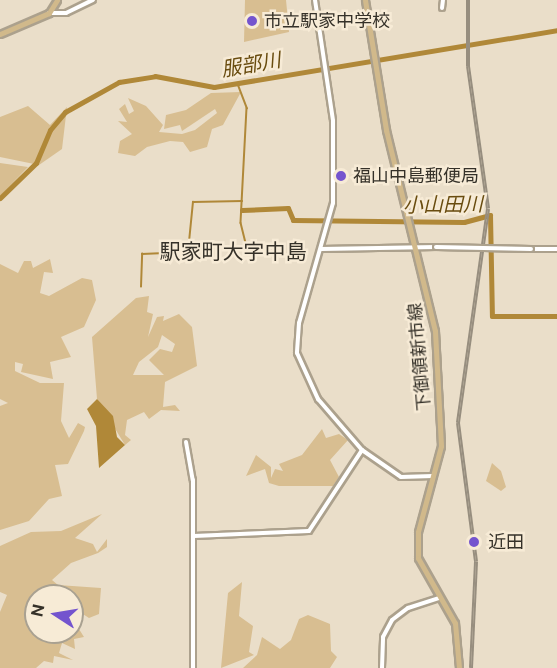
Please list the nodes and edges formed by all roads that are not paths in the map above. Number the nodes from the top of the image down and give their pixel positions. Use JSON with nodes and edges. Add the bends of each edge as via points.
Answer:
{"nodes":[{"id":1,"x":57,"y":0,"type":"edge"},
{"id":2,"x":93,"y":0,"type":"edge"},
{"id":3,"x":315,"y":0,"type":"edge"},
{"id":4,"x":365,"y":0,"type":"edge"},
{"id":5,"x":443,"y":0,"type":"edge"},
{"id":6,"x":442,"y":8,"type":"dead end"},
{"id":7,"x":49,"y":13,"type":"junction"},
{"id":8,"x":0,"y":34,"type":"edge"},
{"id":9,"x":416,"y":247,"type":"junction"},
{"id":10,"x":321,"y":249,"type":"junction"},
{"id":11,"x":557,"y":249,"type":"edge"},
{"id":12,"x":186,"y":442,"type":"dead end"},
{"id":13,"x":362,"y":450,"type":"junction"},
{"id":14,"x":434,"y":476,"type":"junction"},
{"id":15,"x":194,"y":536,"type":"junction"},
{"id":16,"x":439,"y":598,"type":"junction"},
{"id":17,"x":193,"y":668,"type":"edge"},
{"id":18,"x":382,"y":668,"type":"edge"},
{"id":19,"x":459,"y":668,"type":"edge"}],
"edges":[{"from":1,"to":7,"type":"main road"},
{"from":2,"to":7,"type":"street","via":[[66,13]]},
{"from":3,"to":10,"type":"street","via":[[326,73],[334,186]]},
{"from":4,"to":9,"type":"main road","name":"下御領新市線","via":[[374,62]]},
{"from":5,"to":6,"type":"street"},
{"from":7,"to":8,"type":"main road"},
{"from":9,"to":10,"type":"street"},
{"from":9,"to":11,"type":"street","bridge":true},
{"from":9,"to":14,"type":"main road","name":"下御領新市線","via":[[436,342],[441,437]]},
{"from":10,"to":13,"type":"street","via":[[299,323],[297,353],[318,399]]},
{"from":12,"to":15,"type":"street"},
{"from":13,"to":14,"type":"street","via":[[401,477]]},
{"from":13,"to":15,"type":"street","via":[[309,531]]},
{"from":14,"to":16,"type":"main road","name":"下御領新市線","via":[[417,543],[423,574]]},
{"from":15,"to":17,"type":"street"},
{"from":16,"to":18,"type":"street","via":[[408,608],[392,620],[383,637]]},
{"from":16,"to":19,"type":"main road","name":"下御領新市線","via":[[455,623]]}]}
